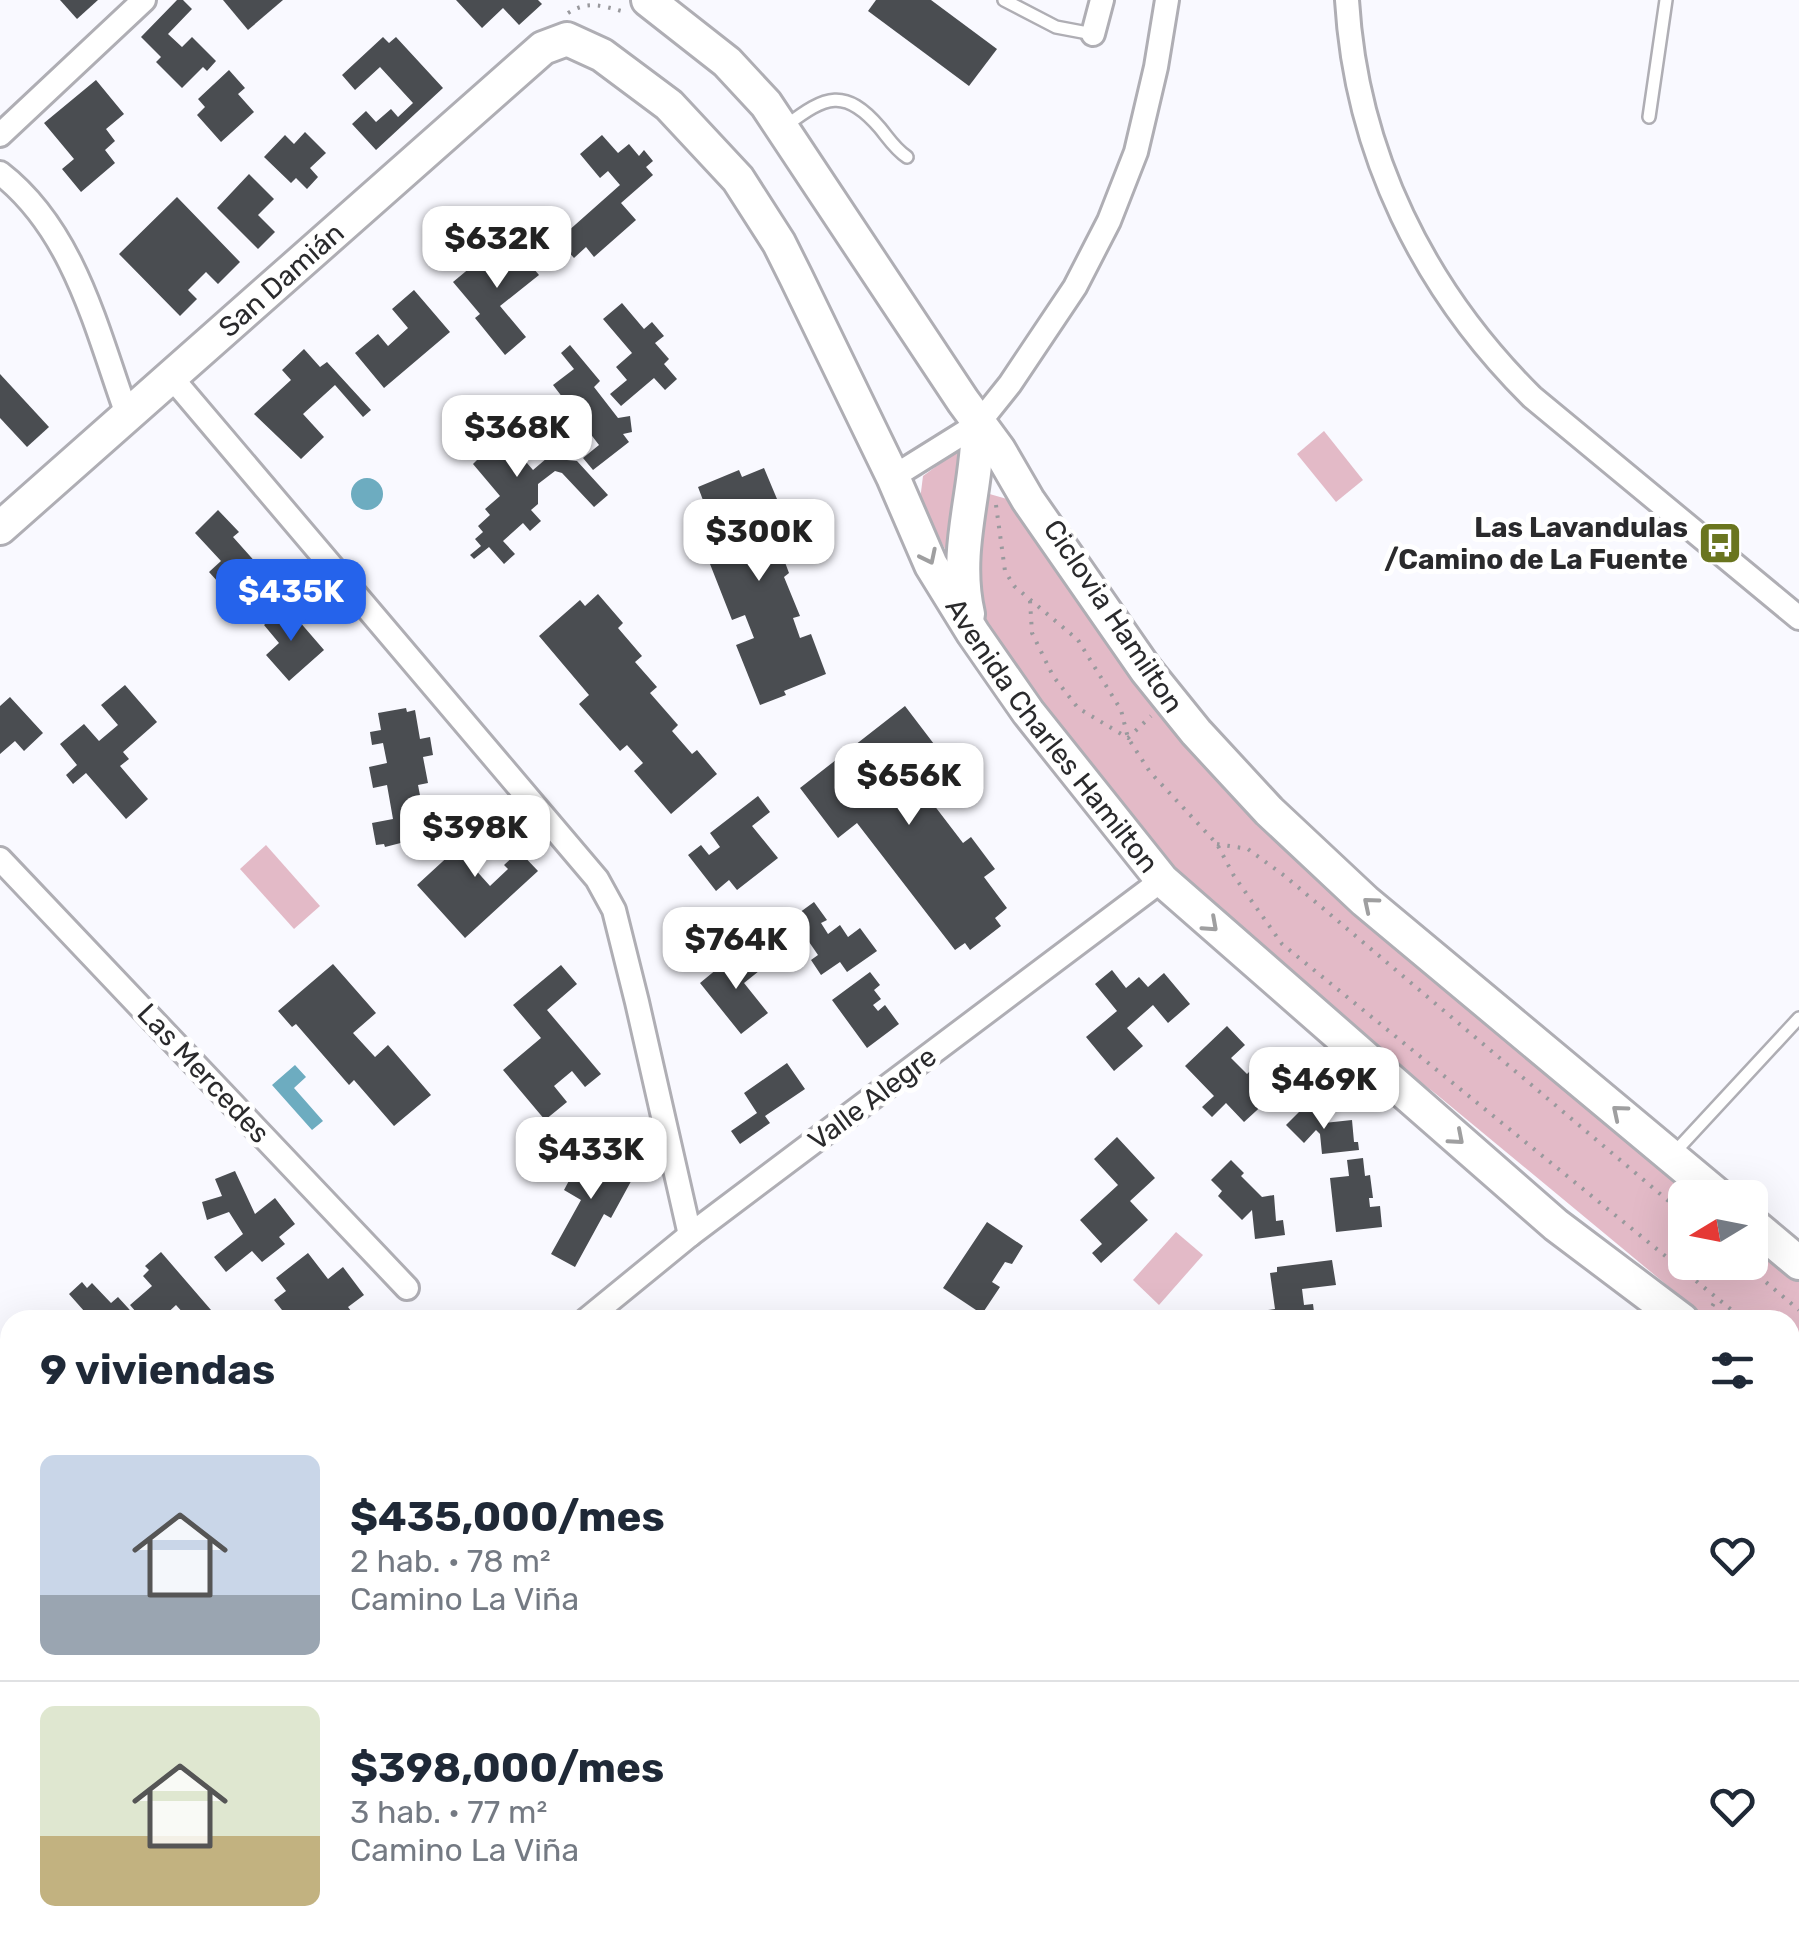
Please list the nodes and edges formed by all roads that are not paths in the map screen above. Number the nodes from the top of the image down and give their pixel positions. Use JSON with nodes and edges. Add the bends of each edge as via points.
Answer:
{"nodes":[{"id":1,"x":144,"y":0,"type":"edge"},
{"id":2,"x":1004,"y":0,"type":"edge"},
{"id":3,"x":1102,"y":0,"type":"edge"},
{"id":4,"x":1167,"y":0,"type":"edge"},
{"id":5,"x":1346,"y":0,"type":"edge"},
{"id":6,"x":1666,"y":0,"type":"edge"},
{"id":7,"x":640,"y":7,"type":"edge"},
{"id":8,"x":1093,"y":34,"type":"joint"},
{"id":9,"x":562,"y":40,"type":"joint"},
{"id":10,"x":1649,"y":116,"type":"dead end"},
{"id":11,"x":783,"y":128,"type":"junction"},
{"id":12,"x":0,"y":135,"type":"edge"},
{"id":13,"x":907,"y":156,"type":"dead end"},
{"id":14,"x":0,"y":173,"type":"edge"},
{"id":15,"x":172,"y":378,"type":"junction"},
{"id":16,"x":128,"y":418,"type":"junction"},
{"id":17,"x":978,"y":424,"type":"junction"},
{"id":18,"x":893,"y":477,"type":"junction"},
{"id":19,"x":1000,"y":494,"type":"junction"},
{"id":20,"x":0,"y":528,"type":"edge"},
{"id":21,"x":1799,"y":618,"type":"edge"},
{"id":22,"x":973,"y":633,"type":"junction"},
{"id":23,"x":0,"y":859,"type":"edge"},
{"id":24,"x":1162,"y":880,"type":"junction"},
{"id":25,"x":1799,"y":1018,"type":"edge"},
{"id":26,"x":1671,"y":1156,"type":"junction"},
{"id":27,"x":1700,"y":1180,"type":"edge"},
{"id":28,"x":690,"y":1236,"type":"junction"},
{"id":29,"x":1768,"y":1237,"type":"edge"},
{"id":30,"x":1799,"y":1263,"type":"edge"},
{"id":31,"x":407,"y":1288,"type":"dead end"},
{"id":32,"x":598,"y":1310,"type":"edge"},
{"id":33,"x":1686,"y":1310,"type":"edge"}],
"edges":[{"from":1,"to":12,"type":"street"},
{"from":2,"to":8,"type":"lane","via":[[1056,27]]},
{"from":3,"to":8,"type":"street"},
{"from":4,"to":17,"type":"street","via":[[1147,110],[1109,221],[1055,318]]},
{"from":5,"to":21,"type":"street","via":[[1361,101],[1385,180],[1457,312],[1532,397]]},
{"from":6,"to":10,"type":"lane"},
{"from":7,"to":11,"type":"main road","via":[[728,62]]},
{"from":9,"to":15,"type":"main road","name":"San Damián","via":[[543,48]]},
{"from":9,"to":18,"type":"main road","name":"Avenida Charles Hamilton","via":[[602,55],[643,84],[738,179],[780,243]]},
{"from":11,"to":13,"type":"lane","via":[[814,104],[839,98],[862,108]]},
{"from":11,"to":17,"type":"main road"},
{"from":14,"to":16,"type":"street","via":[[43,215],[67,254]]},
{"from":15,"to":16,"type":"main road","name":"San Damián"},
{"from":15,"to":28,"type":"street","via":[[597,879],[614,910],[638,1002]]},
{"from":16,"to":20,"type":"main road","name":"San Damián"},
{"from":17,"to":18,"type":"street"},
{"from":17,"to":19,"type":"main road"},
{"from":17,"to":19,"type":"main road","via":[[998,450]]},
{"from":18,"to":22,"type":"main road","name":"Avenida Charles Hamilton","one_way":true,"via":[[931,565]]},
{"from":19,"to":22,"type":"main road","via":[[961,553]]},
{"from":26,"to":19,"type":"main road","one_way":true,"via":[[1316,857],[1224,763]]},
{"from":22,"to":24,"type":"main road","name":"Avenida Charles Hamilton"},
{"from":23,"to":31,"type":"street","name":"Las Mercedes"},
{"from":24,"to":28,"type":"street","name":"Valle Alegre"},
{"from":24,"to":33,"type":"main road","name":"Avenida Charles Hamilton","one_way":true,"via":[[1556,1226]]},
{"from":25,"to":26,"type":"lane"},
{"from":26,"to":27,"type":"main road"},
{"from":28,"to":32,"type":"street","name":"Valle Alegre"},
{"from":29,"to":30,"type":"main road"}]}
